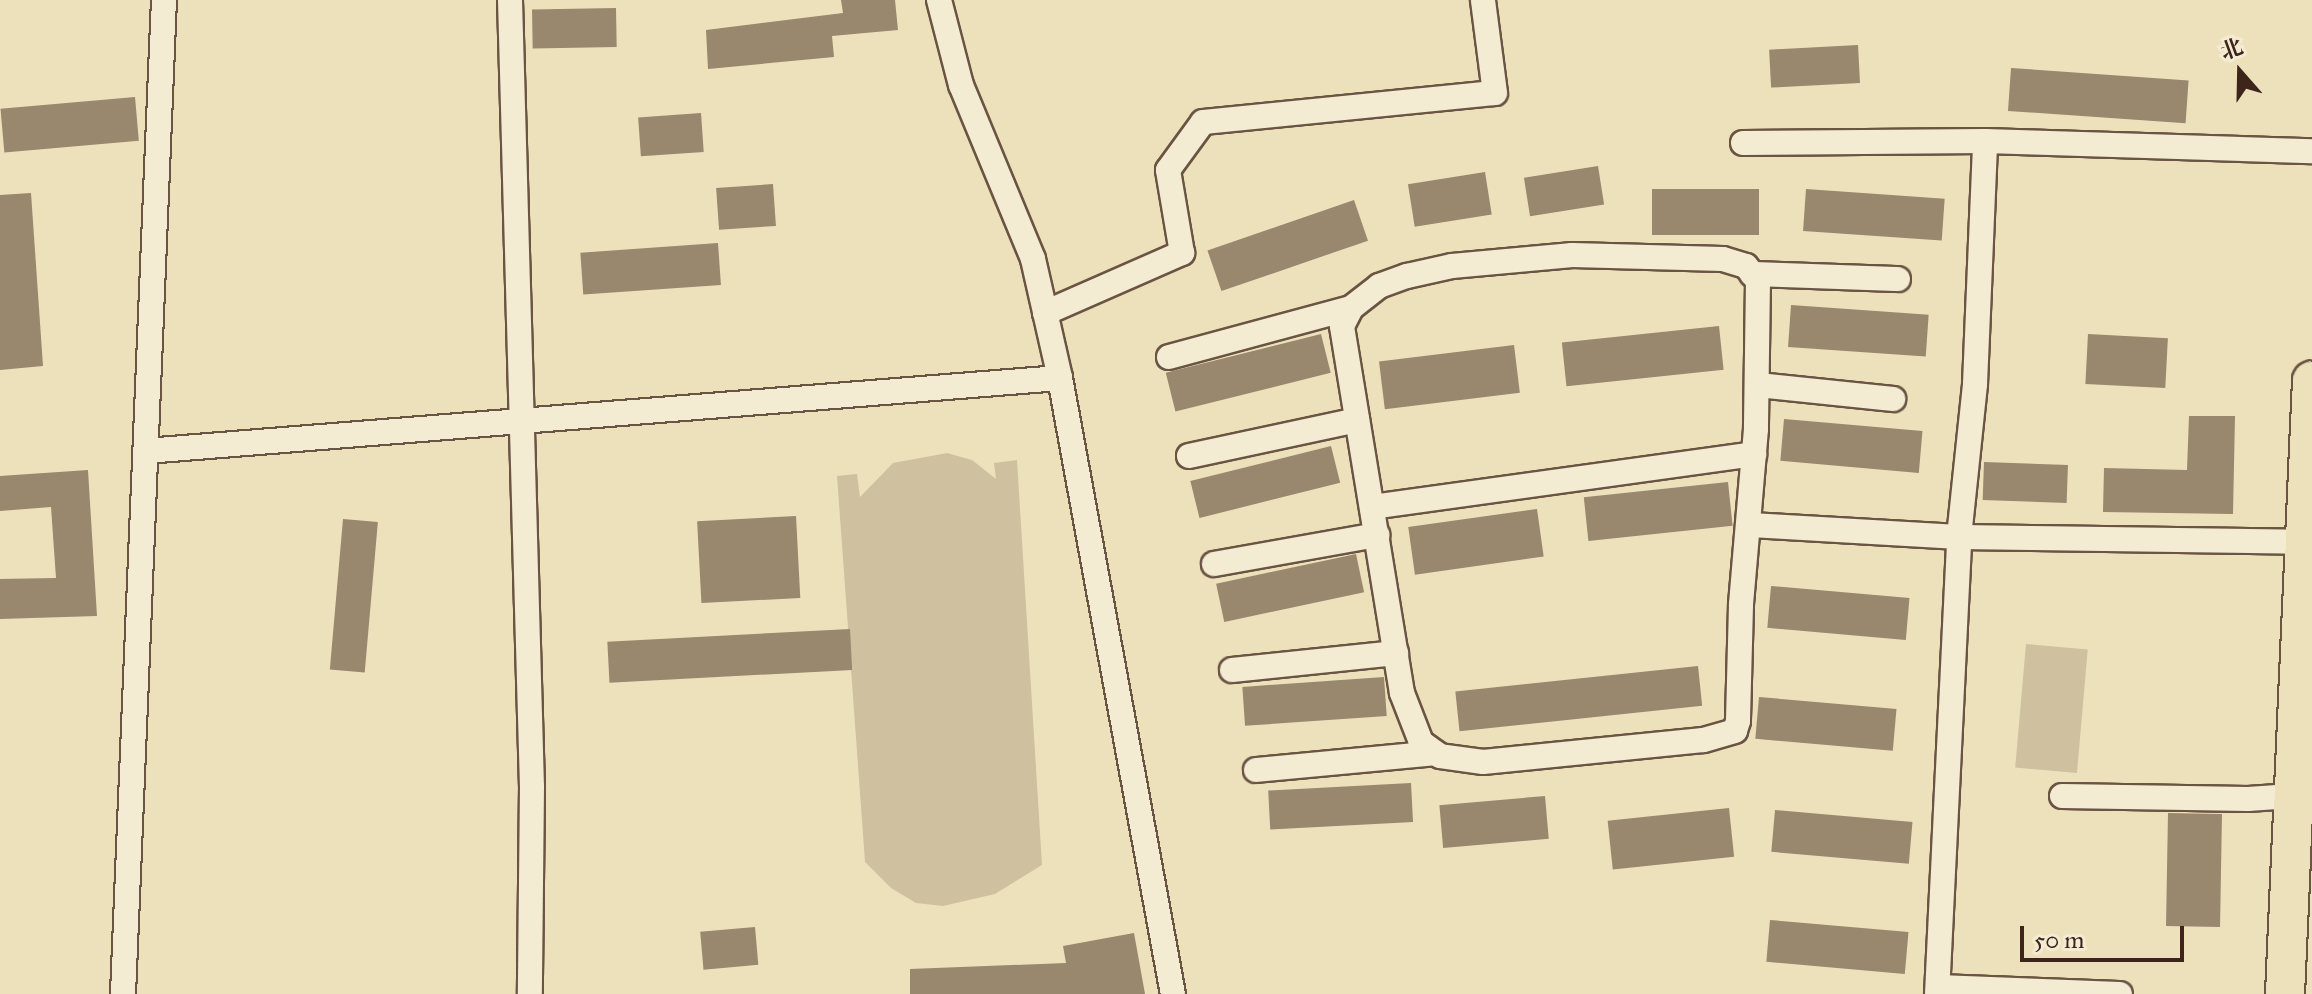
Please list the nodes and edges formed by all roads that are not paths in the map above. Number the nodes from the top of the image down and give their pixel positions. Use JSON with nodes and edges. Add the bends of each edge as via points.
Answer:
{"nodes":[{"id":1,"x":164,"y":0,"type":"edge"},
{"id":2,"x":510,"y":0,"type":"edge"},
{"id":3,"x":939,"y":0,"type":"edge"},
{"id":4,"x":1483,"y":0,"type":"edge"},
{"id":5,"x":1985,"y":141,"type":"junction"},
{"id":6,"x":1743,"y":143,"type":"dead end"},
{"id":7,"x":2312,"y":151,"type":"edge"},
{"id":8,"x":1752,"y":274,"type":"junction"},
{"id":9,"x":1898,"y":279,"type":"dead end"},
{"id":10,"x":1351,"y":308,"type":"junction"},
{"id":11,"x":1045,"y":313,"type":"junction"},
{"id":12,"x":1169,"y":357,"type":"dead end"},
{"id":13,"x":1060,"y":378,"type":"junction"},
{"id":14,"x":2312,"y":381,"type":"edge"},
{"id":15,"x":1758,"y":385,"type":"junction"},
{"id":16,"x":1893,"y":399,"type":"dead end"},
{"id":17,"x":1357,"y":420,"type":"junction"},
{"id":18,"x":523,"y":423,"type":"junction"},
{"id":19,"x":146,"y":451,"type":"junction"},
{"id":20,"x":1754,"y":454,"type":"junction"},
{"id":21,"x":1189,"y":456,"type":"dead end"},
{"id":22,"x":1372,"y":507,"type":"junction"},
{"id":23,"x":1751,"y":525,"type":"junction"},
{"id":24,"x":1377,"y":535,"type":"junction"},
{"id":25,"x":1959,"y":537,"type":"junction"},
{"id":26,"x":2301,"y":542,"type":"junction"},
{"id":27,"x":1214,"y":564,"type":"dead end"},
{"id":28,"x":1396,"y":653,"type":"junction"},
{"id":29,"x":1232,"y":670,"type":"dead end"},
{"id":30,"x":1435,"y":753,"type":"junction"},
{"id":31,"x":1256,"y":770,"type":"dead end"},
{"id":32,"x":2304,"y":795,"type":"edge"},
{"id":33,"x":2062,"y":796,"type":"dead end"},
{"id":34,"x":1937,"y":990,"type":"edge"},
{"id":35,"x":123,"y":994,"type":"edge"},
{"id":36,"x":530,"y":994,"type":"edge"},
{"id":37,"x":1173,"y":994,"type":"edge"},
{"id":38,"x":2120,"y":994,"type":"edge"},
{"id":39,"x":2285,"y":994,"type":"edge"}],
"edges":[{"from":1,"to":19,"type":"street"},
{"from":2,"to":18,"type":"street"},
{"from":3,"to":11,"type":"street","via":[[961,85],[1033,259]]},
{"from":4,"to":11,"type":"street","via":[[1495,93],[1203,122],[1168,170],[1182,253]]},
{"from":5,"to":6,"type":"street"},
{"from":5,"to":7,"type":"street"},
{"from":5,"to":25,"type":"street","via":[[1975,384]]},
{"from":8,"to":9,"type":"street"},
{"from":8,"to":10,"type":"street","via":[[1746,266],[1723,259],[1572,255],[1452,266],[1407,276],[1379,286]]},
{"from":8,"to":15,"type":"street","via":[[1758,281]]},
{"from":10,"to":12,"type":"street"},
{"from":10,"to":17,"type":"street","via":[[1342,326],[1342,345]]},
{"from":11,"to":13,"type":"street"},
{"from":13,"to":18,"type":"street"},
{"from":13,"to":37,"type":"street"},
{"from":14,"to":26,"type":"main road"},
{"from":15,"to":16,"type":"street"},
{"from":15,"to":20,"type":"street"},
{"from":17,"to":21,"type":"street"},
{"from":17,"to":22,"type":"street"},
{"from":18,"to":19,"type":"street"},
{"from":18,"to":36,"type":"street","via":[[534,892]]},
{"from":19,"to":35,"type":"street"},
{"from":20,"to":22,"type":"street"},
{"from":20,"to":23,"type":"street"},
{"from":22,"to":24,"type":"street"},
{"from":23,"to":25,"type":"street"},
{"from":23,"to":30,"type":"street","via":[[1735,731],[1712,739],[1483,762]]},
{"from":24,"to":27,"type":"street"},
{"from":24,"to":28,"type":"street"},
{"from":25,"to":26,"type":"street"},
{"from":25,"to":34,"type":"street"},
{"from":26,"to":32,"type":"main road"},
{"from":28,"to":29,"type":"street"},
{"from":28,"to":30,"type":"street","via":[[1412,726]]},
{"from":30,"to":31,"type":"street"},
{"from":32,"to":33,"type":"street"},
{"from":32,"to":39,"type":"main road"},
{"from":34,"to":38,"type":"street"}]}
